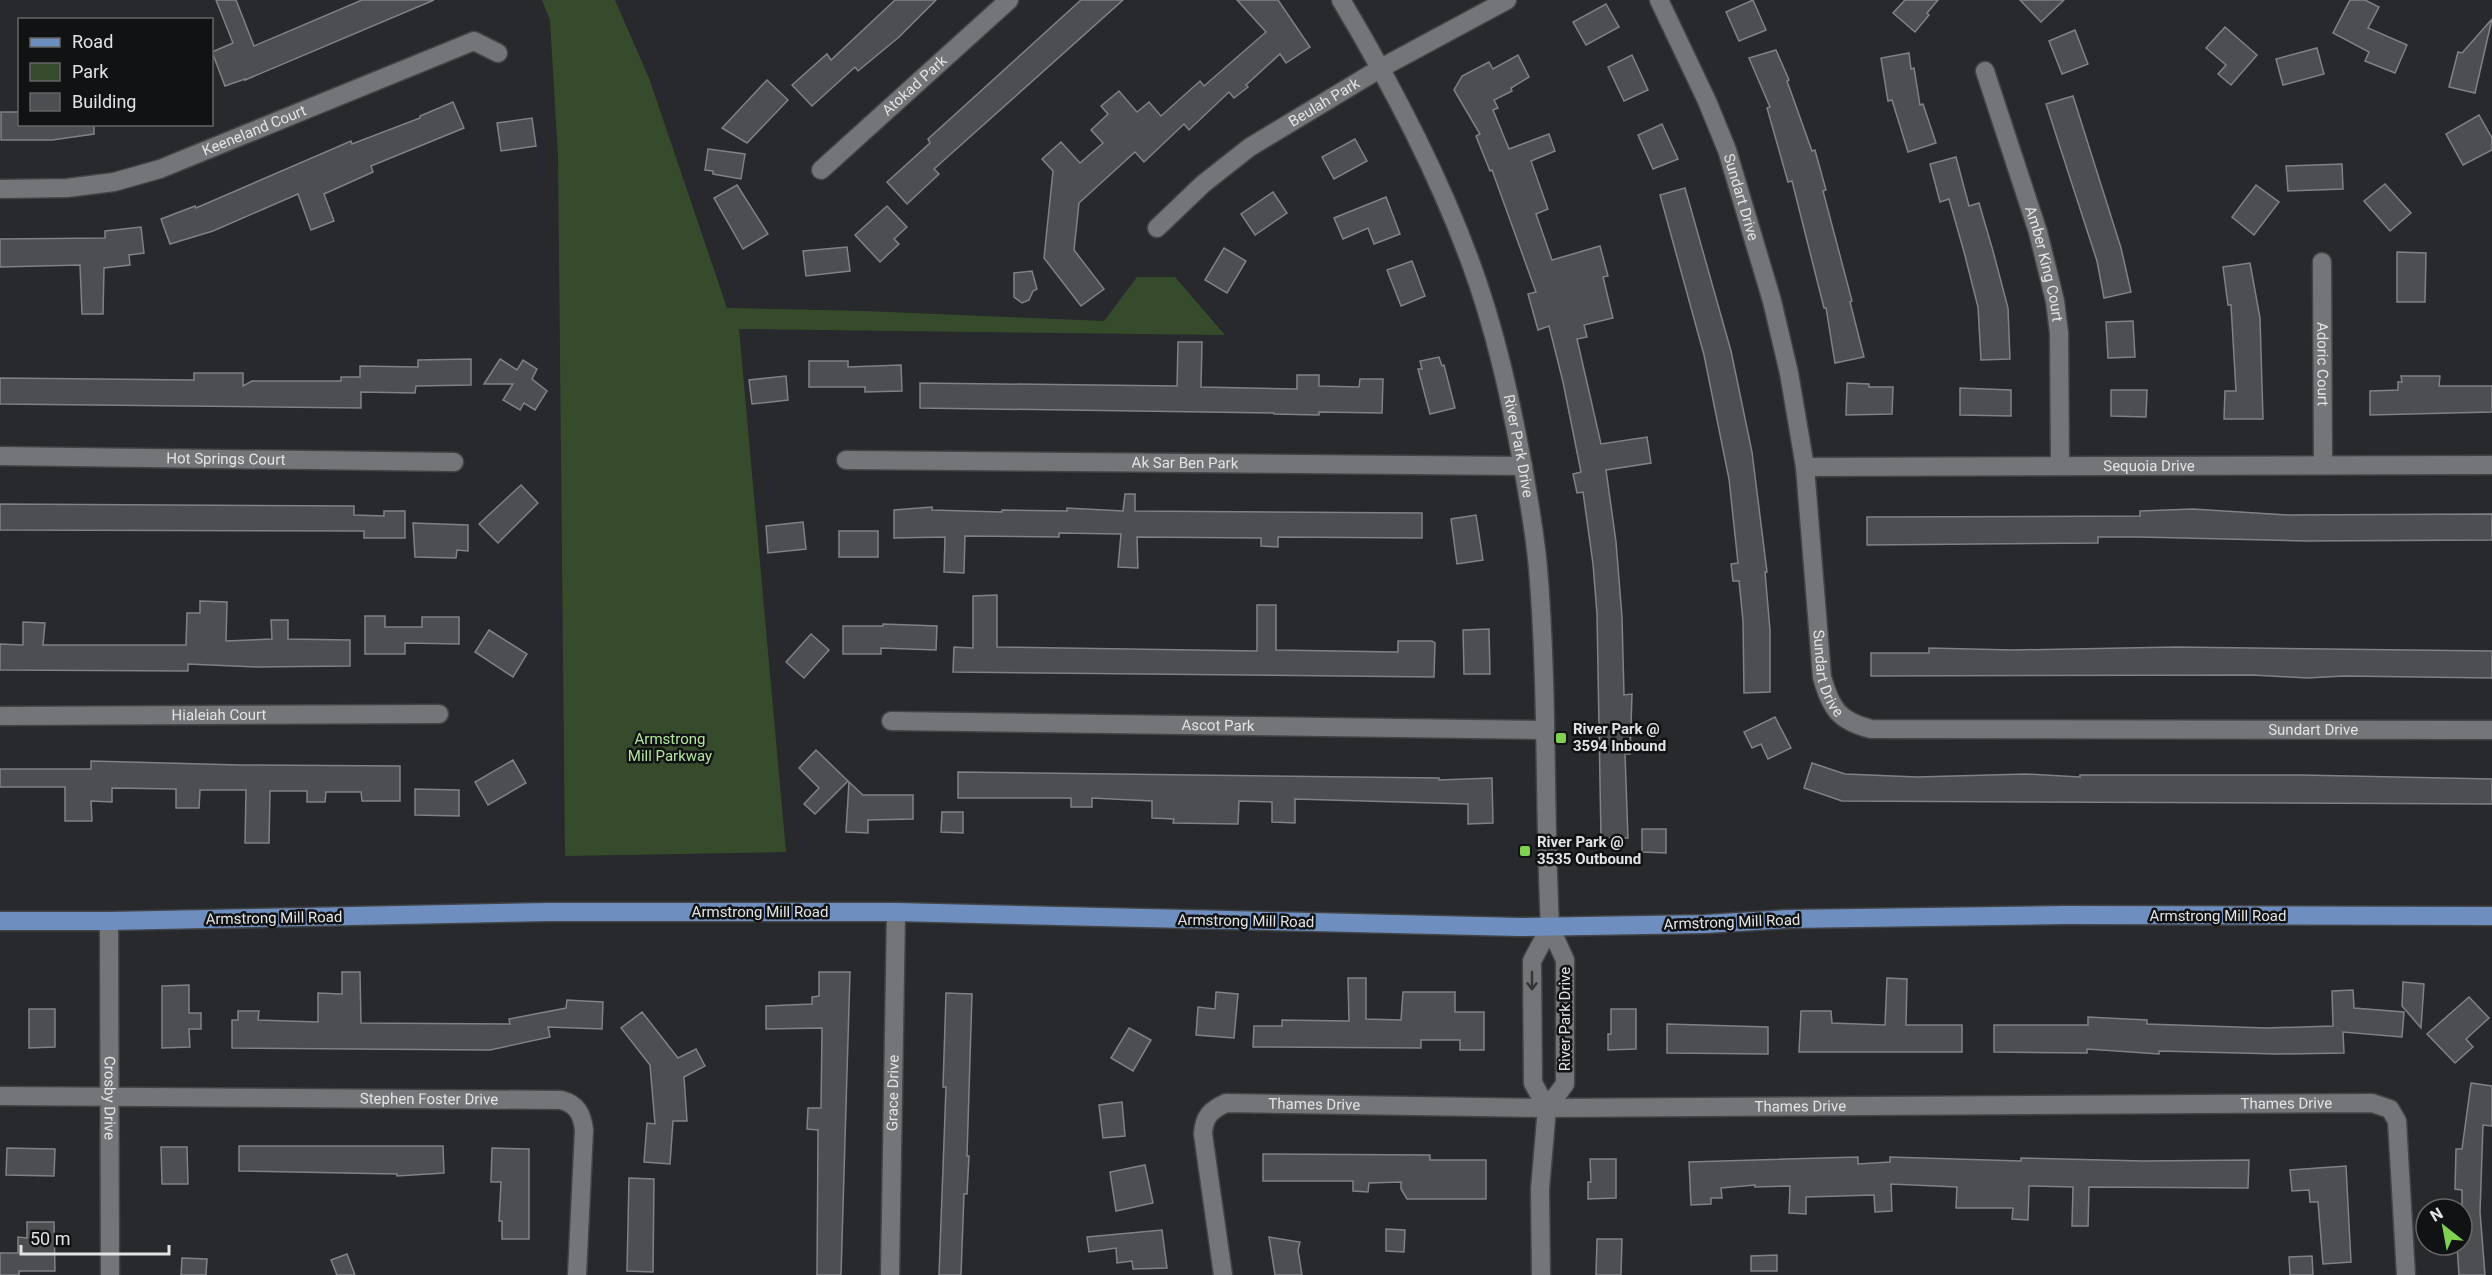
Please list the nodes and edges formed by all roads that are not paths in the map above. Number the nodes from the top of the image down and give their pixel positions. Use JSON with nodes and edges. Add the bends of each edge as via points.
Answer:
{"nodes":[{"id":1,"x":1009,"y":0,"type":"edge"},
{"id":2,"x":1341,"y":0,"type":"edge"},
{"id":3,"x":1507,"y":0,"type":"edge"},
{"id":4,"x":1659,"y":0,"type":"edge"},
{"id":5,"x":498,"y":53,"type":"dead end"},
{"id":6,"x":1381,"y":68,"type":"junction"},
{"id":7,"x":1985,"y":71,"type":"dead end"},
{"id":8,"x":821,"y":170,"type":"dead end"},
{"id":9,"x":0,"y":189,"type":"edge"},
{"id":10,"x":1157,"y":228,"type":"dead end"},
{"id":11,"x":2322,"y":262,"type":"dead end"},
{"id":12,"x":0,"y":456,"type":"edge"},
{"id":13,"x":846,"y":460,"type":"dead end"},
{"id":14,"x":453,"y":462,"type":"dead end"},
{"id":15,"x":2060,"y":465,"type":"junction"},
{"id":16,"x":2324,"y":465,"type":"junction"},
{"id":17,"x":2492,"y":465,"type":"edge"},
{"id":18,"x":1523,"y":466,"type":"junction"},
{"id":19,"x":1805,"y":467,"type":"junction"},
{"id":20,"x":439,"y":714,"type":"dead end"},
{"id":21,"x":0,"y":716,"type":"edge"},
{"id":22,"x":891,"y":721,"type":"dead end"},
{"id":23,"x":1544,"y":730,"type":"junction"},
{"id":24,"x":2492,"y":730,"type":"edge"},
{"id":25,"x":896,"y":912,"type":"junction"},
{"id":26,"x":2492,"y":916,"type":"edge"},
{"id":27,"x":0,"y":921,"type":"edge"},
{"id":28,"x":109,"y":921,"type":"junction"},
{"id":29,"x":1550,"y":927,"type":"junction"},
{"id":30,"x":0,"y":1096,"type":"edge"},
{"id":31,"x":109,"y":1096,"type":"junction"},
{"id":32,"x":1547,"y":1108,"type":"junction"},
{"id":33,"x":110,"y":1275,"type":"edge"},
{"id":34,"x":577,"y":1275,"type":"edge"},
{"id":35,"x":890,"y":1275,"type":"edge"},
{"id":36,"x":1223,"y":1275,"type":"edge"},
{"id":37,"x":1541,"y":1275,"type":"edge"},
{"id":38,"x":2406,"y":1275,"type":"edge"}],
"edges":[{"from":1,"to":8,"type":"street","name":"Atokad Park"},
{"from":2,"to":6,"type":"street","name":"River Park Drive"},
{"from":3,"to":6,"type":"street","name":"Beulah Park"},
{"from":4,"to":19,"type":"street","name":"Sundart Drive","via":[[1727,150],[1772,301]]},
{"from":5,"to":9,"type":"street","name":"Keeneland Court","via":[[474,41],[206,152],[114,182],[67,188]]},
{"from":6,"to":10,"type":"street","name":"Beulah Park","via":[[1250,147]]},
{"from":6,"to":18,"type":"street","name":"River Park Drive","via":[[1448,205],[1471,262],[1501,357]]},
{"from":7,"to":15,"type":"street","name":"Amber King Court","via":[[2038,232],[2055,301],[2059,333]]},
{"from":11,"to":16,"type":"street","name":"Adoric Court"},
{"from":12,"to":14,"type":"street","name":"Hot Springs Court"},
{"from":13,"to":18,"type":"street","name":"Ak Sar Ben Park"},
{"from":15,"to":16,"type":"street","name":"Sequoia Drive"},
{"from":15,"to":19,"type":"street","name":"Sequoia Drive"},
{"from":16,"to":17,"type":"street","name":"Sequoia Drive"},
{"from":18,"to":23,"type":"street","name":"River Park Drive","via":[[1538,566]]},
{"from":19,"to":24,"type":"street","name":"Sundart Drive","via":[[1822,677],[1833,707],[1853,725],[1871,729]]},
{"from":20,"to":21,"type":"street","name":"Hialeiah Court"},
{"from":22,"to":23,"type":"street","name":"Ascot Park"},
{"from":23,"to":29,"type":"street","name":"River Park Drive"},
{"from":25,"to":28,"type":"main road","name":"Armstrong Mill Road","via":[[549,912]]},
{"from":25,"to":29,"type":"main road","name":"Armstrong Mill Road"},
{"from":25,"to":35,"type":"street","name":"Grace Drive"},
{"from":26,"to":29,"type":"main road","name":"Armstrong Mill Road","via":[[2064,915]]},
{"from":27,"to":28,"type":"main road","name":"Armstrong Mill Road"},
{"from":28,"to":31,"type":"street","name":"Crosby Drive"},
{"from":29,"to":32,"type":"street","name":"River Park Drive","one_way":true,"via":[[1532,961],[1533,1083]]},
{"from":29,"to":32,"type":"street","name":"River Park Drive","via":[[1565,960],[1565,1084]]},
{"from":30,"to":31,"type":"street"},
{"from":31,"to":33,"type":"street","name":"Crosby Drive"},
{"from":31,"to":34,"type":"street","name":"Stephen Foster Drive","via":[[569,1102],[577,1108],[584,1130]]},
{"from":32,"to":36,"type":"street","name":"Thames Drive","via":[[1226,1103],[1216,1108],[1203,1123],[1203,1134]]},
{"from":32,"to":37,"type":"street","via":[[1540,1189]]},
{"from":32,"to":38,"type":"street","name":"Thames Drive","via":[[2384,1105],[2397,1122]]}]}
